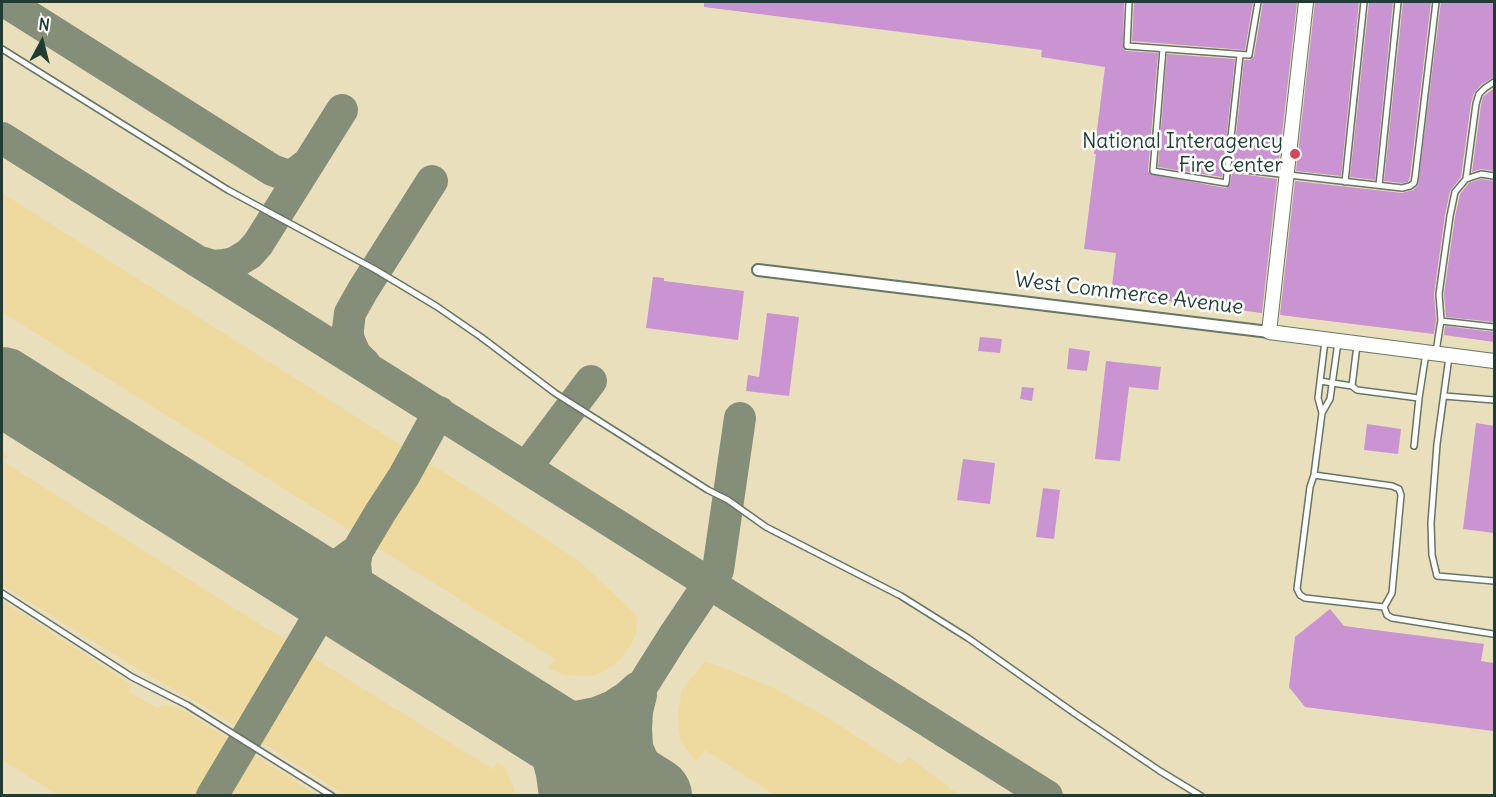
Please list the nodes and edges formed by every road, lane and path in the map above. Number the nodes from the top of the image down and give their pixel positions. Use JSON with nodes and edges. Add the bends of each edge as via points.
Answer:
{"nodes":[{"id":1,"x":1130,"y":2,"type":"edge"},
{"id":2,"x":1258,"y":2,"type":"edge"},
{"id":3,"x":1306,"y":2,"type":"edge"},
{"id":4,"x":1364,"y":2,"type":"edge"},
{"id":5,"x":1398,"y":2,"type":"edge"},
{"id":6,"x":1436,"y":2,"type":"edge"},
{"id":7,"x":2,"y":49,"type":"edge"},
{"id":8,"x":1163,"y":49,"type":"junction"},
{"id":9,"x":1240,"y":55,"type":"junction"},
{"id":10,"x":1494,"y":82,"type":"edge"},
{"id":11,"x":1228,"y":168,"type":"junction"},
{"id":12,"x":1287,"y":175,"type":"junction"},
{"id":13,"x":1494,"y":176,"type":"edge"},
{"id":14,"x":1466,"y":178,"type":"junction"},
{"id":15,"x":1345,"y":182,"type":"junction"},
{"id":16,"x":1379,"y":185,"type":"junction"},
{"id":17,"x":758,"y":270,"type":"dead end"},
{"id":18,"x":1441,"y":321,"type":"junction"},
{"id":19,"x":1494,"y":327,"type":"edge"},
{"id":20,"x":1269,"y":332,"type":"junction"},
{"id":21,"x":1332,"y":340,"type":"junction"},
{"id":22,"x":1357,"y":343,"type":"junction"},
{"id":23,"x":1437,"y":354,"type":"junction"},
{"id":24,"x":1494,"y":361,"type":"edge"},
{"id":25,"x":1320,"y":381,"type":"junction"},
{"id":26,"x":1332,"y":383,"type":"junction"},
{"id":27,"x":1352,"y":386,"type":"junction"},
{"id":28,"x":1444,"y":396,"type":"junction"},
{"id":29,"x":1419,"y":398,"type":"junction"},
{"id":30,"x":1494,"y":400,"type":"edge"},
{"id":31,"x":1322,"y":413,"type":"junction"},
{"id":32,"x":1414,"y":446,"type":"dead end"},
{"id":33,"x":1314,"y":475,"type":"junction"},
{"id":34,"x":1494,"y":581,"type":"edge"},
{"id":35,"x":2,"y":593,"type":"edge"},
{"id":36,"x":1384,"y":607,"type":"junction"},
{"id":37,"x":1493,"y":634,"type":"dead end"},
{"id":38,"x":332,"y":795,"type":"edge"},
{"id":39,"x":1201,"y":795,"type":"edge"}],
"edges":[{"from":1,"to":8,"type":"lane","via":[[1127,46]]},
{"from":2,"to":9,"type":"lane","via":[[1249,56]]},
{"from":3,"to":12,"type":"street"},
{"from":4,"to":15,"type":"lane"},
{"from":5,"to":16,"type":"lane"},
{"from":6,"to":16,"type":"lane","via":[[1416,178],[1410,186],[1402,188]]},
{"from":7,"to":39,"type":"lane","via":[[228,190],[436,306],[555,393],[766,527],[901,596]]},
{"from":8,"to":9,"type":"lane"},
{"from":8,"to":11,"type":"lane","via":[[1153,171],[1226,183]]},
{"from":9,"to":11,"type":"lane"},
{"from":10,"to":14,"type":"lane","via":[[1479,94],[1476,104]]},
{"from":11,"to":12,"type":"lane"},
{"from":12,"to":15,"type":"lane"},
{"from":12,"to":20,"type":"street"},
{"from":13,"to":14,"type":"lane"},
{"from":14,"to":18,"type":"lane","via":[[1455,192],[1450,216],[1439,294]]},
{"from":15,"to":16,"type":"lane"},
{"from":17,"to":20,"type":"street","name":"West Commerce Avenue"},
{"from":18,"to":19,"type":"lane"},
{"from":18,"to":23,"type":"lane"},
{"from":20,"to":21,"type":"street","name":"West Commerce Avenue"},
{"from":21,"to":22,"type":"street","name":"West Commerce Avenue"},
{"from":21,"to":25,"type":"lane"},
{"from":21,"to":26,"type":"lane"},
{"from":22,"to":23,"type":"street","name":"West Commerce Avenue"},
{"from":22,"to":27,"type":"lane"},
{"from":23,"to":24,"type":"street","name":"West Commerce Avenue"},
{"from":23,"to":28,"type":"lane"},
{"from":23,"to":29,"type":"lane"},
{"from":25,"to":26,"type":"lane"},
{"from":25,"to":31,"type":"lane","via":[[1318,399]]},
{"from":26,"to":27,"type":"lane"},
{"from":26,"to":31,"type":"lane","via":[[1330,399]]},
{"from":27,"to":29,"type":"lane","via":[[1357,390]]},
{"from":28,"to":30,"type":"lane"},
{"from":28,"to":34,"type":"lane","via":[[1431,523],[1437,576]]},
{"from":29,"to":32,"type":"lane"},
{"from":31,"to":33,"type":"lane"},
{"from":33,"to":36,"type":"lane","via":[[1300,595]]},
{"from":33,"to":36,"type":"lane","via":[[1399,489],[1392,593]]},
{"from":35,"to":38,"type":"lane","via":[[132,678],[187,705]]},
{"from":36,"to":37,"type":"lane","via":[[1392,618]]}]}
